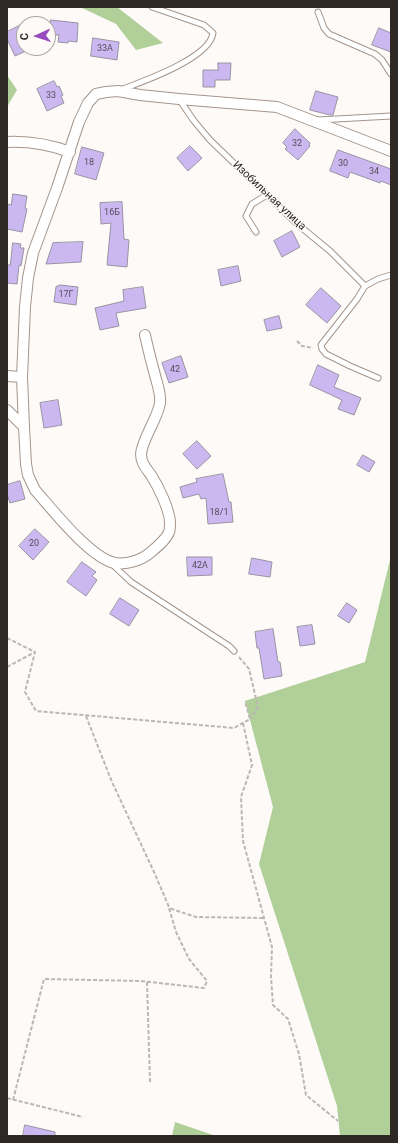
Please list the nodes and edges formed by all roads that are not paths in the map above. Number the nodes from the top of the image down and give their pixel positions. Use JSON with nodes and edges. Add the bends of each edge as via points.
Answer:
{"nodes":[{"id":1,"x":152,"y":7,"type":"edge"},
{"id":2,"x":318,"y":12,"type":"dead end"},
{"id":3,"x":391,"y":74,"type":"edge"},
{"id":4,"x":118,"y":91,"type":"junction"},
{"id":5,"x":179,"y":99,"type":"junction"},
{"id":6,"x":391,"y":116,"type":"edge"},
{"id":7,"x":313,"y":120,"type":"junction"},
{"id":8,"x":7,"y":142,"type":"edge"},
{"id":9,"x":391,"y":151,"type":"edge"},
{"id":10,"x":70,"y":152,"type":"junction"},
{"id":11,"x":267,"y":195,"type":"junction"},
{"id":12,"x":256,"y":232,"type":"dead end"},
{"id":13,"x":391,"y":275,"type":"edge"},
{"id":14,"x":365,"y":286,"type":"junction"},
{"id":15,"x":145,"y":335,"type":"dead end"},
{"id":16,"x":7,"y":376,"type":"edge"},
{"id":17,"x":22,"y":377,"type":"junction"},
{"id":18,"x":378,"y":378,"type":"dead end"},
{"id":19,"x":7,"y":410,"type":"edge"},
{"id":20,"x":24,"y":427,"type":"junction"},
{"id":21,"x":107,"y":560,"type":"junction"},
{"id":22,"x":234,"y":651,"type":"road end"}],
"edges":[{"from":1,"to":4,"type":"lane","via":[[204,25],[213,33],[212,37],[203,49],[188,61],[159,76]]},
{"from":2,"to":3,"type":"lane","via":[[329,34],[375,54]]},
{"from":4,"to":5,"type":"street"},
{"from":4,"to":10,"type":"street","via":[[96,94],[88,103]]},
{"from":5,"to":7,"type":"street","via":[[277,107]]},
{"from":5,"to":11,"type":"lane","name":"Изобильная улица","via":[[210,140]]},
{"from":6,"to":7,"type":"lane"},
{"from":7,"to":9,"type":"street"},
{"from":8,"to":10,"type":"street","via":[[29,142],[54,146]]},
{"from":10,"to":17,"type":"street","via":[[30,266],[25,307]]},
{"from":11,"to":12,"type":"lane","via":[[252,204],[246,216]]},
{"from":11,"to":14,"type":"lane","name":"Изобильная улица"},
{"from":13,"to":14,"type":"lane"},
{"from":14,"to":18,"type":"lane","via":[[321,345],[326,354]]},
{"from":15,"to":21,"type":"street","via":[[160,397],[158,410],[142,450],[142,460],[161,493],[169,514],[170,531],[144,557],[125,564]]},
{"from":16,"to":17,"type":"street"},
{"from":17,"to":20,"type":"street"},
{"from":19,"to":20,"type":"street"},
{"from":20,"to":21,"type":"street","via":[[26,464],[35,490],[89,548]]},
{"from":21,"to":22,"type":"lane","via":[[131,582]]}]}
